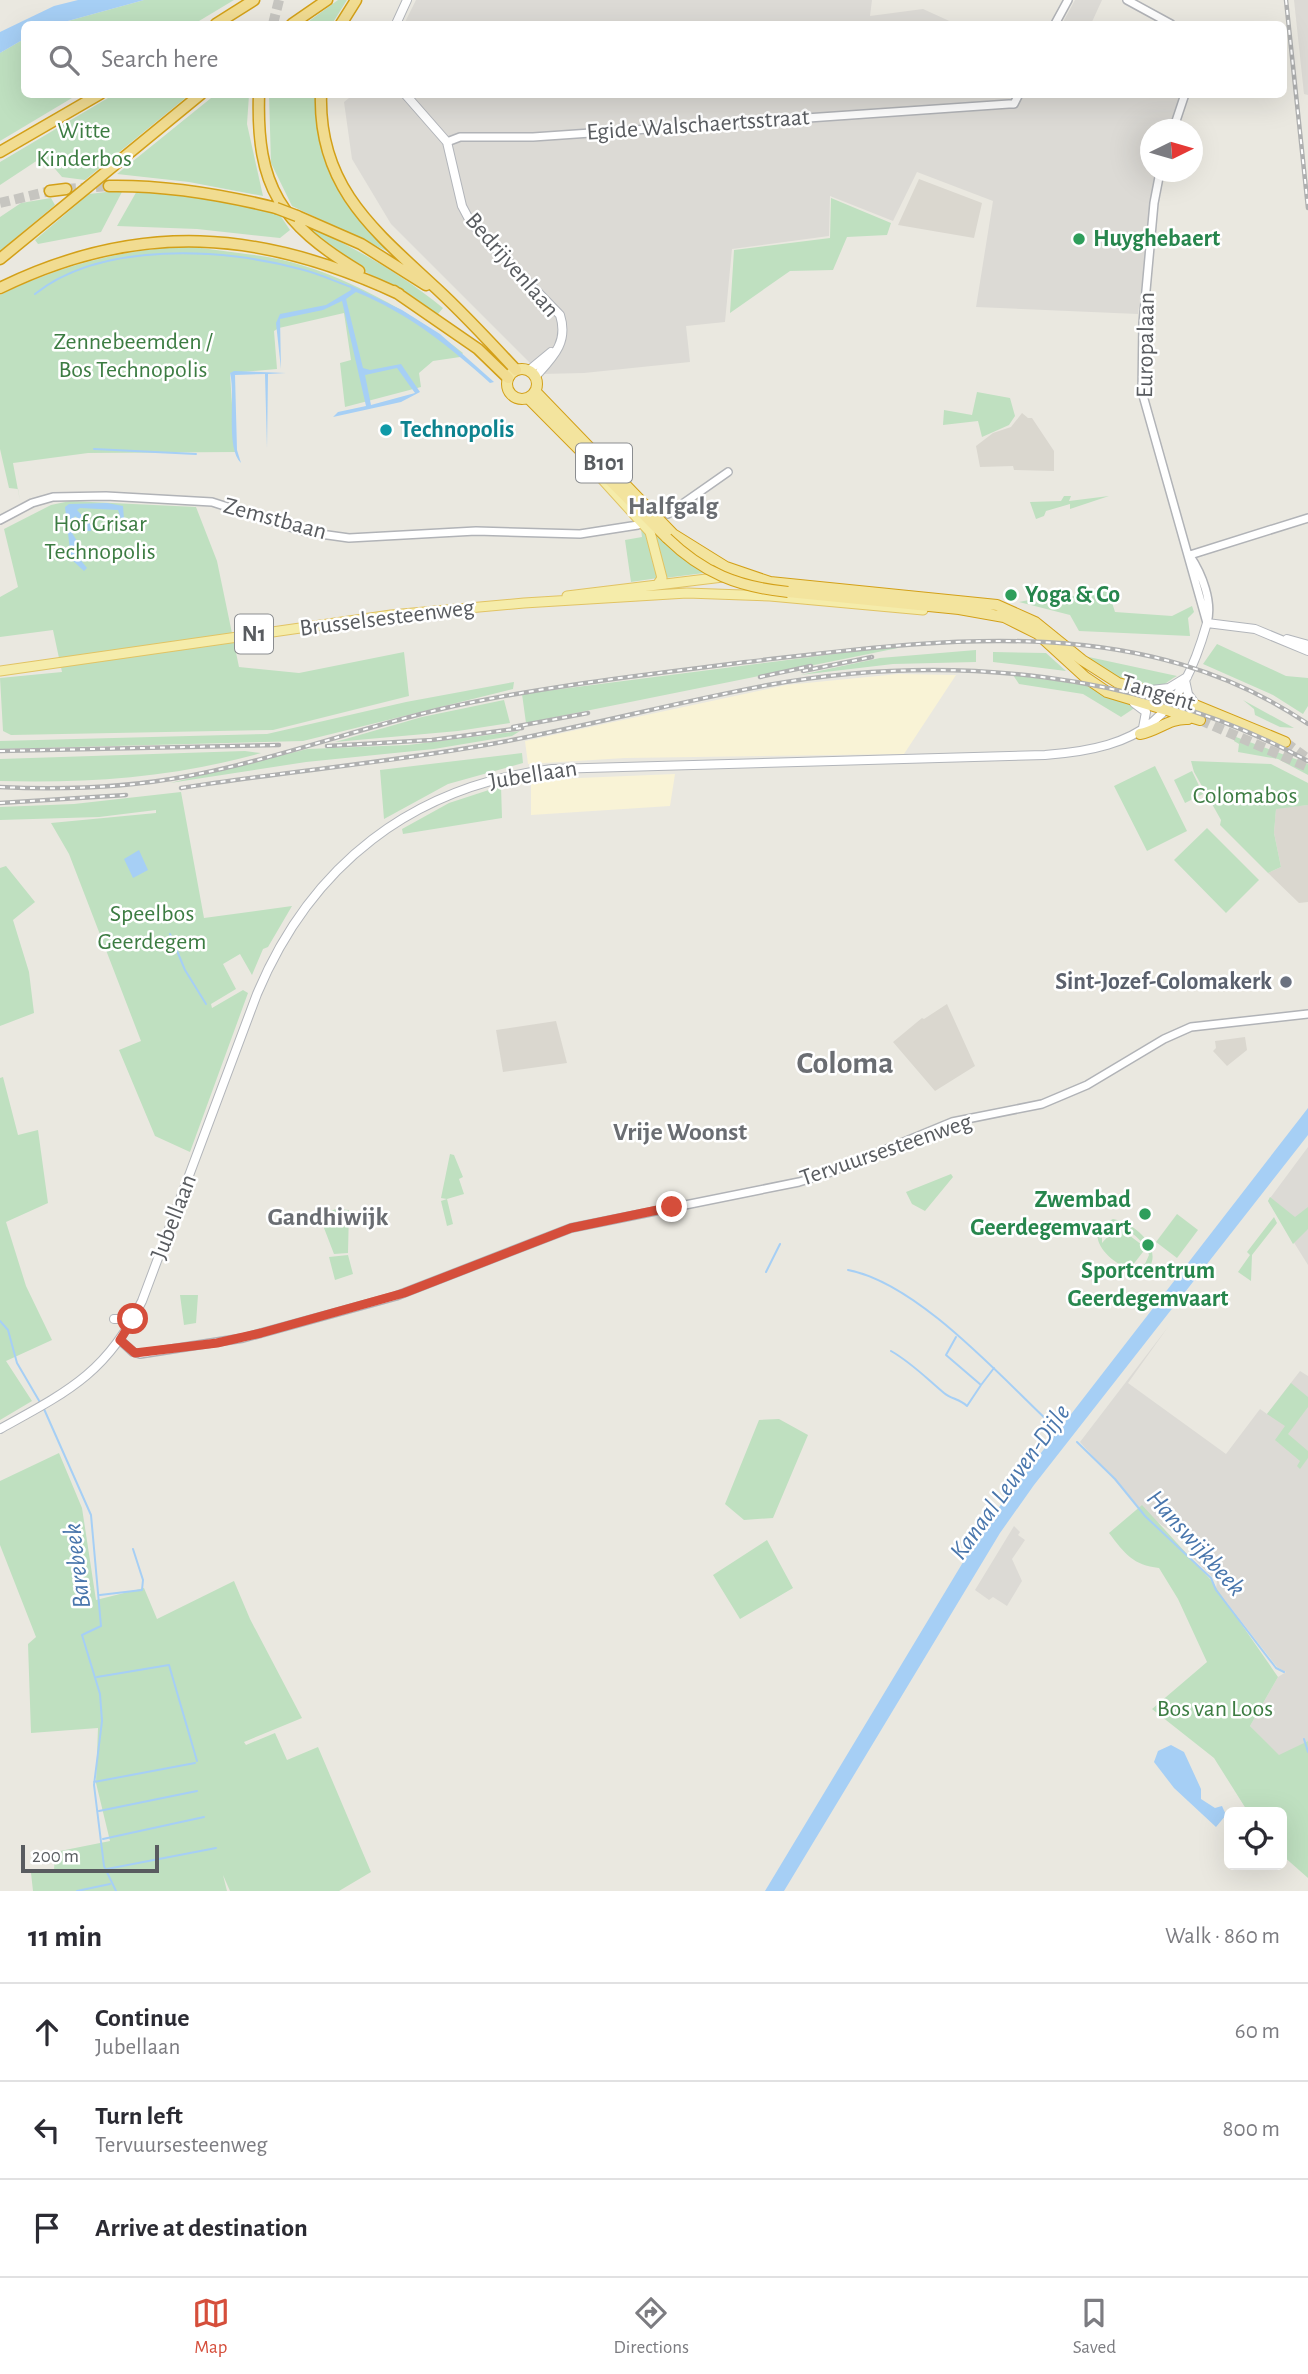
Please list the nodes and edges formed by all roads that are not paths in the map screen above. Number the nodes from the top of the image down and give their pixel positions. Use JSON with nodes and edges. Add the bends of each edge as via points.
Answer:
{"nodes":[{"id":1,"x":254,"y":0,"type":"edge"},
{"id":2,"x":327,"y":0,"type":"edge"},
{"id":3,"x":356,"y":0,"type":"edge"},
{"id":4,"x":407,"y":0,"type":"edge"},
{"id":5,"x":1068,"y":0,"type":"edge"},
{"id":6,"x":1126,"y":0,"type":"edge"},
{"id":7,"x":221,"y":21,"type":"edge"},
{"id":8,"x":296,"y":21,"type":"edge"},
{"id":9,"x":343,"y":21,"type":"edge"},
{"id":10,"x":397,"y":21,"type":"edge"},
{"id":11,"x":1057,"y":21,"type":"edge"},
{"id":12,"x":1165,"y":21,"type":"edge"},
{"id":13,"x":93,"y":98,"type":"edge"},
{"id":14,"x":196,"y":98,"type":"edge"},
{"id":15,"x":259,"y":98,"type":"edge"},
{"id":16,"x":321,"y":98,"type":"edge"},
{"id":17,"x":408,"y":98,"type":"edge"},
{"id":18,"x":1017,"y":98,"type":"edge"},
{"id":19,"x":1184,"y":98,"type":"edge"},
{"id":20,"x":1177,"y":119,"type":"edge"},
{"id":21,"x":447,"y":142,"type":"junction"},
{"id":22,"x":0,"y":152,"type":"edge"},
{"id":23,"x":1156,"y":182,"type":"edge"},
{"id":24,"x":109,"y":186,"type":"tunnel mouth"},
{"id":25,"x":66,"y":189,"type":"tunnel mouth"},
{"id":26,"x":50,"y":191,"type":"tunnel mouth"},
{"id":27,"x":0,"y":259,"type":"edge"},
{"id":28,"x":0,"y":288,"type":"edge"},
{"id":29,"x":399,"y":294,"type":"junction"},
{"id":30,"x":448,"y":301,"type":"junction"},
{"id":31,"x":522,"y":374,"type":"junction"},
{"id":32,"x":531,"y":395,"type":"junction"},
{"id":33,"x":558,"y":429,"type":"junction"},
{"id":34,"x":729,"y":474,"type":"dead end"},
{"id":35,"x":668,"y":514,"type":"dead end"},
{"id":36,"x":1308,"y":518,"type":"edge"},
{"id":37,"x":0,"y":520,"type":"edge"},
{"id":38,"x":638,"y":525,"type":"dead end"},
{"id":39,"x":670,"y":536,"type":"junction"},
{"id":40,"x":1190,"y":555,"type":"junction"},
{"id":41,"x":723,"y":577,"type":"junction"},
{"id":42,"x":740,"y":579,"type":"junction"},
{"id":43,"x":770,"y":582,"type":"junction"},
{"id":44,"x":657,"y":584,"type":"junction"},
{"id":45,"x":687,"y":593,"type":"junction"},
{"id":46,"x":738,"y":594,"type":"junction"},
{"id":47,"x":582,"y":598,"type":"junction"},
{"id":48,"x":895,"y":608,"type":"joint"},
{"id":49,"x":971,"y":611,"type":"junction"},
{"id":50,"x":1004,"y":612,"type":"junction"},
{"id":51,"x":1207,"y":623,"type":"junction"},
{"id":52,"x":1281,"y":638,"type":"junction"},
{"id":53,"x":1308,"y":645,"type":"edge"},
{"id":54,"x":1308,"y":652,"type":"edge"},
{"id":55,"x":0,"y":671,"type":"edge"},
{"id":56,"x":1186,"y":679,"type":"junction"},
{"id":57,"x":1147,"y":690,"type":"junction"},
{"id":58,"x":1175,"y":698,"type":"junction"},
{"id":59,"x":1131,"y":701,"type":"junction"},
{"id":60,"x":1196,"y":705,"type":"junction"},
{"id":61,"x":1167,"y":709,"type":"junction"},
{"id":62,"x":1136,"y":736,"type":"junction"},
{"id":63,"x":1285,"y":742,"type":"tunnel mouth"},
{"id":64,"x":1308,"y":1014,"type":"edge"},
{"id":65,"x":114,"y":1319,"type":"dead end"},
{"id":66,"x":133,"y":1319,"type":"junction"},
{"id":67,"x":120,"y":1340,"type":"junction"},
{"id":68,"x":0,"y":1429,"type":"edge"}],
"edges":[{"from":1,"to":7,"type":"highway"},
{"from":2,"to":8,"type":"highway"},
{"from":3,"to":9,"type":"highway"},
{"from":4,"to":10,"type":"main road"},
{"from":5,"to":11,"type":"street"},
{"from":6,"to":12,"type":"street"},
{"from":13,"to":22,"type":"highway"},
{"from":14,"to":27,"type":"highway"},
{"from":15,"to":29,"type":"highway","via":[[264,162],[283,209],[316,244]]},
{"from":16,"to":30,"type":"highway","via":[[326,144],[342,188],[368,226]]},
{"from":17,"to":21,"type":"main road"},
{"from":18,"to":21,"type":"street","name":"Egide Walschaertsstraat","via":[[1014,104],[533,137],[460,137]]},
{"from":19,"to":20,"type":"street"},
{"from":21,"to":31,"type":"main road","name":"Bedrijvenlaan","via":[[471,223],[557,310],[564,331],[559,347]]},
{"from":23,"to":40,"type":"street","name":"Europalaan","via":[[1141,384],[1147,418]]},
{"from":24,"to":30,"type":"highway","bridge":true,"via":[[212,192],[276,208],[361,244]]},
{"from":25,"to":26,"type":"highway"},
{"from":28,"to":29,"type":"highway","via":[[86,254],[189,241],[235,243],[301,256]]},
{"from":29,"to":31,"type":"highway","number":"B101"},
{"from":30,"to":31,"type":"highway","number":"B101"},
{"from":31,"to":32,"type":"highway"},
{"from":31,"to":32,"type":"highway","number":"B101","via":[[507,385],[519,399]]},
{"from":32,"to":33,"type":"highway","number":"B101"},
{"from":32,"to":39,"type":"highway","number":"B101"},
{"from":33,"to":39,"type":"highway","number":"B101"},
{"from":33,"to":44,"type":"main road","number":"B101","via":[[650,532],[662,578]]},
{"from":34,"to":35,"type":"street"},
{"from":36,"to":40,"type":"street"},
{"from":37,"to":38,"type":"street","name":"Zemstbaan","via":[[53,497],[106,496],[212,502],[306,532],[357,538],[476,531],[588,534]]},
{"from":39,"to":41,"type":"main road"},
{"from":39,"to":43,"type":"highway","number":"B101","via":[[726,567]]},
{"from":39,"to":49,"type":"highway","number":"B101","bridge":true,"via":[[694,562],[727,580],[755,588]]},
{"from":40,"to":51,"type":"street","name":"Europalaan"},
{"from":41,"to":42,"type":"main road","name":"Brusselsesteenweg","number":"N1"},
{"from":41,"to":44,"type":"main road","name":"Brusselsesteenweg","number":"N1"},
{"from":41,"to":45,"type":"main road","via":[[722,590]]},
{"from":42,"to":43,"type":"main road","name":"Brusselsesteenweg","number":"N1"},
{"from":42,"to":46,"type":"main road","via":[[732,586]]},
{"from":43,"to":50,"type":"highway","name":"Brusselsesteenweg","number":"B101"},
{"from":44,"to":47,"type":"main road","name":"Brusselsesteenweg","number":"N1"},
{"from":45,"to":46,"type":"main road","name":"Brusselsesteenweg","number":"N1"},
{"from":45,"to":47,"type":"main road","name":"Brusselsesteenweg","number":"N1"},
{"from":46,"to":48,"type":"main road","name":"Brusselsesteenweg","number":"N1"},
{"from":47,"to":55,"type":"main road","name":"Brusselsesteenweg","number":"N1","via":[[391,615]]},
{"from":48,"to":49,"type":"main road","name":"Brusselsesteenweg","number":"B101"},
{"from":49,"to":50,"type":"highway","name":"Brusselsesteenweg","number":"B101"},
{"from":50,"to":57,"type":"highway","name":"Tangent","number":"B101","via":[[1045,628],[1121,685]]},
{"from":50,"to":59,"type":"highway","name":"Tangent","number":"B101","via":[[1038,634],[1097,687]]},
{"from":51,"to":52,"type":"main road","via":[[1255,629]]},
{"from":51,"to":56,"type":"main road","name":"Jubellaan"},
{"from":52,"to":53,"type":"main road"},
{"from":52,"to":54,"type":"main road"},
{"from":56,"to":57,"type":"main road","via":[[1169,688]]},
{"from":56,"to":58,"type":"main road","name":"Jubellaan"},
{"from":56,"to":60,"type":"main road","via":[[1188,694]]},
{"from":57,"to":58,"type":"highway","name":"Tangent","number":"B101"},
{"from":58,"to":60,"type":"highway","name":"Tangent","number":"B101"},
{"from":58,"to":61,"type":"main road","name":"Jubellaan"},
{"from":59,"to":61,"type":"highway","name":"Tangent","number":"B101"},
{"from":59,"to":62,"type":"main road","via":[[1146,712],[1145,724]]},
{"from":60,"to":63,"type":"highway","name":"Tangent","number":"B101"},
{"from":61,"to":62,"type":"main road","name":"Jubellaan"},
{"from":61,"to":62,"type":"highway","name":"Tangent","number":"B101","via":[[1200,720],[1175,720]]},
{"from":62,"to":66,"type":"main road","name":"Jubellaan","via":[[1090,751],[1045,755],[551,769],[492,779],[413,812],[380,832],[344,863],[308,902],[280,945]]},
{"from":64,"to":67,"type":"street","name":"Tervuursesteenweg","via":[[1191,1027],[1164,1038],[1087,1085],[1042,1104],[952,1122],[806,1180],[571,1228],[404,1293],[261,1333],[140,1354]]},
{"from":65,"to":66,"type":"main road"},
{"from":66,"to":67,"type":"main road","name":"Jubellaan"},
{"from":67,"to":68,"type":"main road","via":[[85,1379]]}]}
